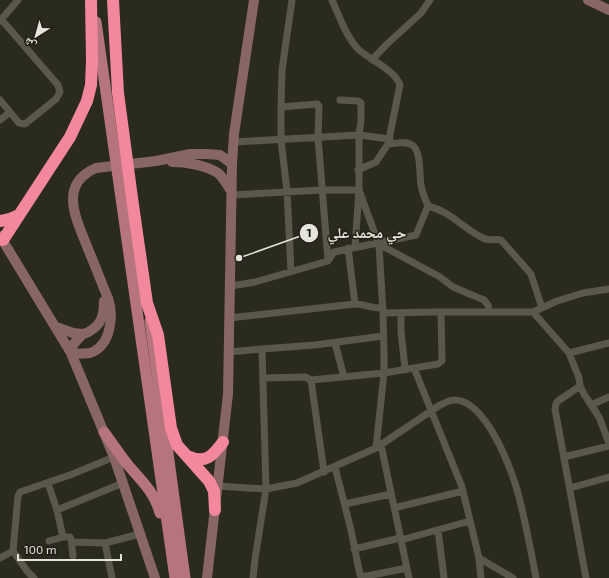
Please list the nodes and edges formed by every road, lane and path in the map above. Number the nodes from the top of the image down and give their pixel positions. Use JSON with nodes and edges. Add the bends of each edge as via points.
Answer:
{"nodes":[{"id":1,"x":18,"y":0,"type":"edge"},
{"id":2,"x":91,"y":0,"type":"edge"},
{"id":3,"x":113,"y":0,"type":"edge"},
{"id":4,"x":254,"y":0,"type":"edge"},
{"id":5,"x":292,"y":0,"type":"edge"},
{"id":6,"x":332,"y":0,"type":"edge"},
{"id":7,"x":430,"y":0,"type":"edge"},
{"id":8,"x":588,"y":0,"type":"edge"},
{"id":9,"x":609,"y":10,"type":"edge"},
{"id":10,"x":1,"y":20,"type":"edge"},
{"id":11,"x":372,"y":60,"type":"junction"},
{"id":12,"x":0,"y":100,"type":"edge"},
{"id":13,"x":340,"y":100,"type":"dead end"},
{"id":14,"x":280,"y":107,"type":"junction"},
{"id":15,"x":10,"y":112,"type":"junction"},
{"id":16,"x":0,"y":120,"type":"edge"},
{"id":17,"x":359,"y":135,"type":"junction"},
{"id":18,"x":318,"y":137,"type":"junction"},
{"id":19,"x":234,"y":138,"type":"junction"},
{"id":20,"x":281,"y":140,"type":"junction"},
{"id":21,"x":389,"y":141,"type":"junction"},
{"id":22,"x":206,"y":154,"type":"junction"},
{"id":23,"x":156,"y":161,"type":"junction"},
{"id":24,"x":232,"y":165,"type":"junction"},
{"id":25,"x":208,"y":168,"type":"junction"},
{"id":26,"x":358,"y":170,"type":"junction"},
{"id":27,"x":322,"y":190,"type":"junction"},
{"id":28,"x":359,"y":190,"type":"junction"},
{"id":29,"x":287,"y":191,"type":"junction"},
{"id":30,"x":232,"y":193,"type":"junction"},
{"id":31,"x":428,"y":206,"type":"junction"},
{"id":32,"x":19,"y":215,"type":"junction"},
{"id":33,"x":0,"y":221,"type":"edge"},
{"id":34,"x":1,"y":238,"type":"edge"},
{"id":35,"x":379,"y":244,"type":"junction"},
{"id":36,"x":351,"y":247,"type":"junction"},
{"id":37,"x":328,"y":261,"type":"junction"},
{"id":38,"x":291,"y":271,"type":"junction"},
{"id":39,"x":231,"y":286,"type":"junction"},
{"id":40,"x":104,"y":289,"type":"junction"},
{"id":41,"x":609,"y":289,"type":"edge"},
{"id":42,"x":147,"y":303,"type":"junction"},
{"id":43,"x":355,"y":304,"type":"junction"},
{"id":44,"x":542,"y":308,"type":"junction"},
{"id":45,"x":383,"y":311,"type":"junction"},
{"id":46,"x":441,"y":312,"type":"junction"},
{"id":47,"x":489,"y":312,"type":"junction"},
{"id":48,"x":533,"y":312,"type":"junction"},
{"id":49,"x":400,"y":313,"type":"junction"},
{"id":50,"x":229,"y":318,"type":"junction"},
{"id":51,"x":56,"y":327,"type":"junction"},
{"id":52,"x":83,"y":334,"type":"junction"},
{"id":53,"x":383,"y":336,"type":"junction"},
{"id":54,"x":335,"y":343,"type":"junction"},
{"id":55,"x":609,"y":344,"type":"edge"},
{"id":56,"x":262,"y":349,"type":"junction"},
{"id":57,"x":70,"y":351,"type":"junction"},
{"id":58,"x":229,"y":352,"type":"junction"},
{"id":59,"x":569,"y":353,"type":"junction"},
{"id":60,"x":405,"y":368,"type":"junction"},
{"id":61,"x":414,"y":368,"type":"junction"},
{"id":62,"x":384,"y":373,"type":"junction"},
{"id":63,"x":344,"y":377,"type":"junction"},
{"id":64,"x":263,"y":378,"type":"junction"},
{"id":65,"x":311,"y":380,"type":"junction"},
{"id":66,"x":580,"y":386,"type":"junction"},
{"id":67,"x":609,"y":397,"type":"edge"},
{"id":68,"x":591,"y":405,"type":"junction"},
{"id":69,"x":431,"y":410,"type":"junction"},
{"id":70,"x":104,"y":432,"type":"junction"},
{"id":71,"x":223,"y":442,"type":"junction"},
{"id":72,"x":609,"y":445,"type":"edge"},
{"id":73,"x":379,"y":447,"type":"junction"},
{"id":74,"x":185,"y":455,"type":"junction"},
{"id":75,"x":114,"y":457,"type":"junction"},
{"id":76,"x":564,"y":457,"type":"junction"},
{"id":77,"x":335,"y":467,"type":"junction"},
{"id":78,"x":324,"y":472,"type":"junction"},
{"id":79,"x":609,"y":477,"type":"edge"},
{"id":80,"x":48,"y":483,"type":"junction"},
{"id":81,"x":123,"y":483,"type":"junction"},
{"id":82,"x":217,"y":486,"type":"junction"},
{"id":83,"x":570,"y":488,"type":"junction"},
{"id":84,"x":266,"y":489,"type":"junction"},
{"id":85,"x":463,"y":491,"type":"junction"},
{"id":86,"x":391,"y":494,"type":"junction"},
{"id":87,"x":344,"y":504,"type":"junction"},
{"id":88,"x":394,"y":508,"type":"junction"},
{"id":89,"x":57,"y":510,"type":"junction"},
{"id":90,"x":215,"y":510,"type":"junction"},
{"id":91,"x":470,"y":522,"type":"junction"},
{"id":92,"x":438,"y":530,"type":"junction"},
{"id":93,"x":140,"y":534,"type":"junction"},
{"id":94,"x":63,"y":537,"type":"junction"},
{"id":95,"x":401,"y":539,"type":"junction"},
{"id":96,"x":49,"y":541,"type":"dead end"},
{"id":97,"x":72,"y":542,"type":"junction"},
{"id":98,"x":105,"y":543,"type":"junction"},
{"id":99,"x":354,"y":549,"type":"junction"},
{"id":100,"x":170,"y":550,"type":"junction"},
{"id":101,"x":13,"y":551,"type":"junction"},
{"id":102,"x":73,"y":556,"type":"dead end"},
{"id":103,"x":0,"y":558,"type":"edge"},
{"id":104,"x":479,"y":558,"type":"junction"},
{"id":105,"x":407,"y":568,"type":"junction"},
{"id":106,"x":34,"y":578,"type":"edge"},
{"id":107,"x":112,"y":578,"type":"edge"},
{"id":108,"x":152,"y":578,"type":"edge"},
{"id":109,"x":175,"y":578,"type":"edge"},
{"id":110,"x":185,"y":578,"type":"edge"},
{"id":111,"x":207,"y":578,"type":"edge"},
{"id":112,"x":253,"y":578,"type":"edge"},
{"id":113,"x":409,"y":578,"type":"edge"},
{"id":114,"x":444,"y":578,"type":"edge"},
{"id":115,"x":481,"y":578,"type":"edge"},
{"id":116,"x":513,"y":578,"type":"edge"},
{"id":117,"x":536,"y":578,"type":"edge"},
{"id":118,"x":586,"y":578,"type":"edge"}],
"edges":[{"from":1,"to":10,"type":"street"},
{"from":2,"to":32,"type":"highway","via":[[92,60],[91,85],[87,101],[70,137]]},
{"from":2,"to":100,"type":"main road"},
{"from":3,"to":42,"type":"highway","via":[[118,94]]},
{"from":4,"to":19,"type":"main road"},
{"from":5,"to":14,"type":"street"},
{"from":6,"to":11,"type":"street","via":[[348,35],[357,48]]},
{"from":7,"to":11,"type":"street","via":[[421,13]]},
{"from":8,"to":9,"type":"main road"},
{"from":10,"to":15,"type":"street","via":[[60,88],[59,96],[25,124],[19,123]]},
{"from":11,"to":21,"type":"street","via":[[394,75],[400,84]]},
{"from":12,"to":15,"type":"street"},
{"from":13,"to":17,"type":"street","via":[[361,103]]},
{"from":14,"to":18,"type":"street","via":[[318,105]]},
{"from":14,"to":20,"type":"street"},
{"from":15,"to":16,"type":"street"},
{"from":17,"to":18,"type":"street"},
{"from":17,"to":21,"type":"street"},
{"from":17,"to":26,"type":"street"},
{"from":18,"to":20,"type":"street"},
{"from":18,"to":27,"type":"street"},
{"from":19,"to":20,"type":"street"},
{"from":19,"to":22,"type":"main road","via":[[223,149]]},
{"from":19,"to":24,"type":"main road"},
{"from":20,"to":29,"type":"street"},
{"from":21,"to":26,"type":"street","via":[[376,162]]},
{"from":21,"to":31,"type":"street","via":[[414,146],[420,167],[421,188]]},
{"from":22,"to":23,"type":"main road","via":[[190,154]]},
{"from":22,"to":24,"type":"main road","via":[[220,155]]},
{"from":23,"to":25,"type":"main road","via":[[187,163]]},
{"from":23,"to":40,"type":"main road","via":[[96,168],[87,172],[78,182],[73,194],[74,214]]},
{"from":24,"to":25,"type":"main road"},
{"from":24,"to":30,"type":"main road"},
{"from":25,"to":30,"type":"main road","via":[[221,176]]},
{"from":26,"to":28,"type":"street"},
{"from":27,"to":28,"type":"street"},
{"from":27,"to":29,"type":"street"},
{"from":27,"to":37,"type":"street"},
{"from":28,"to":35,"type":"street"},
{"from":28,"to":36,"type":"street"},
{"from":29,"to":30,"type":"street"},
{"from":29,"to":38,"type":"street"},
{"from":30,"to":39,"type":"main road"},
{"from":31,"to":35,"type":"street","via":[[416,235]]},
{"from":31,"to":44,"type":"street","via":[[446,212],[485,240],[501,240],[531,274]]},
{"from":32,"to":33,"type":"highway"},
{"from":32,"to":34,"type":"highway"},
{"from":34,"to":51,"type":"main road"},
{"from":35,"to":36,"type":"street"},
{"from":35,"to":45,"type":"street"},
{"from":35,"to":47,"type":"street","via":[[440,277],[452,287],[484,300]]},
{"from":36,"to":37,"type":"street","via":[[334,252]]},
{"from":36,"to":43,"type":"street"},
{"from":37,"to":38,"type":"street"},
{"from":38,"to":39,"type":"street"},
{"from":39,"to":50,"type":"main road"},
{"from":40,"to":52,"type":"main road","via":[[102,318],[99,324]]},
{"from":40,"to":57,"type":"main road","via":[[111,308],[107,335],[96,349],[89,353]]},
{"from":41,"to":44,"type":"street","via":[[583,293]]},
{"from":42,"to":74,"type":"highway","via":[[158,335],[171,428],[177,445]]},
{"from":42,"to":110,"type":"main road"},
{"from":43,"to":45,"type":"street"},
{"from":43,"to":50,"type":"street"},
{"from":44,"to":48,"type":"street"},
{"from":45,"to":49,"type":"street"},
{"from":45,"to":53,"type":"street"},
{"from":46,"to":47,"type":"street"},
{"from":46,"to":49,"type":"street"},
{"from":46,"to":61,"type":"street","via":[[442,361]]},
{"from":47,"to":48,"type":"street"},
{"from":48,"to":59,"type":"street"},
{"from":49,"to":60,"type":"street"},
{"from":50,"to":58,"type":"main road"},
{"from":51,"to":52,"type":"main road"},
{"from":51,"to":57,"type":"main road"},
{"from":52,"to":57,"type":"main road"},
{"from":53,"to":54,"type":"street"},
{"from":53,"to":62,"type":"street"},
{"from":54,"to":56,"type":"street"},
{"from":54,"to":63,"type":"street"},
{"from":55,"to":59,"type":"street"},
{"from":56,"to":58,"type":"street"},
{"from":56,"to":64,"type":"street"},
{"from":57,"to":70,"type":"main road"},
{"from":58,"to":71,"type":"main road"},
{"from":59,"to":66,"type":"street"},
{"from":60,"to":61,"type":"street"},
{"from":60,"to":62,"type":"street"},
{"from":61,"to":69,"type":"street"},
{"from":62,"to":63,"type":"street"},
{"from":62,"to":73,"type":"street"},
{"from":63,"to":65,"type":"street"},
{"from":64,"to":65,"type":"street","via":[[305,377]]},
{"from":64,"to":84,"type":"street"},
{"from":65,"to":78,"type":"street"},
{"from":66,"to":68,"type":"street"},
{"from":66,"to":76,"type":"street","via":[[556,404]]},
{"from":67,"to":68,"type":"street"},
{"from":68,"to":72,"type":"street","via":[[599,417]]},
{"from":69,"to":73,"type":"street"},
{"from":69,"to":85,"type":"street"},
{"from":69,"to":117,"type":"street","via":[[448,401],[466,403],[474,408],[491,428],[519,495]]},
{"from":70,"to":75,"type":"main road"},
{"from":70,"to":100,"type":"main road","via":[[157,502]]},
{"from":71,"to":74,"type":"highway","via":[[216,452],[202,460]]},
{"from":71,"to":82,"type":"main road"},
{"from":72,"to":76,"type":"street"},
{"from":73,"to":77,"type":"street"},
{"from":73,"to":86,"type":"street"},
{"from":74,"to":90,"type":"highway","via":[[210,481],[214,491]]},
{"from":75,"to":80,"type":"street"},
{"from":75,"to":81,"type":"main road"},
{"from":76,"to":83,"type":"street"},
{"from":77,"to":78,"type":"street"},
{"from":77,"to":87,"type":"street"},
{"from":78,"to":84,"type":"street","via":[[297,483]]},
{"from":79,"to":83,"type":"street"},
{"from":80,"to":89,"type":"street"},
{"from":80,"to":101,"type":"street","via":[[19,494]]},
{"from":81,"to":89,"type":"street"},
{"from":81,"to":93,"type":"main road"},
{"from":82,"to":84,"type":"street"},
{"from":82,"to":90,"type":"main road"},
{"from":83,"to":118,"type":"street"},
{"from":84,"to":112,"type":"street"},
{"from":85,"to":88,"type":"street"},
{"from":85,"to":91,"type":"street"},
{"from":86,"to":87,"type":"street"},
{"from":86,"to":88,"type":"street"},
{"from":87,"to":99,"type":"street"},
{"from":88,"to":95,"type":"street"},
{"from":89,"to":94,"type":"street"},
{"from":90,"to":111,"type":"main road"},
{"from":91,"to":92,"type":"street"},
{"from":91,"to":104,"type":"street"},
{"from":92,"to":95,"type":"street"},
{"from":92,"to":114,"type":"street"},
{"from":93,"to":98,"type":"street"},
{"from":93,"to":108,"type":"main road"},
{"from":94,"to":96,"type":"street"},
{"from":94,"to":97,"type":"street","via":[[70,537]]},
{"from":95,"to":99,"type":"street"},
{"from":95,"to":105,"type":"street"},
{"from":97,"to":98,"type":"street"},
{"from":97,"to":102,"type":"street"},
{"from":98,"to":107,"type":"street"},
{"from":99,"to":105,"type":"street","via":[[358,570],[362,576]]},
{"from":100,"to":109,"type":"main road"},
{"from":101,"to":103,"type":"street"},
{"from":101,"to":106,"type":"street"},
{"from":104,"to":115,"type":"street"},
{"from":104,"to":116,"type":"street"},
{"from":105,"to":113,"type":"street"}]}
